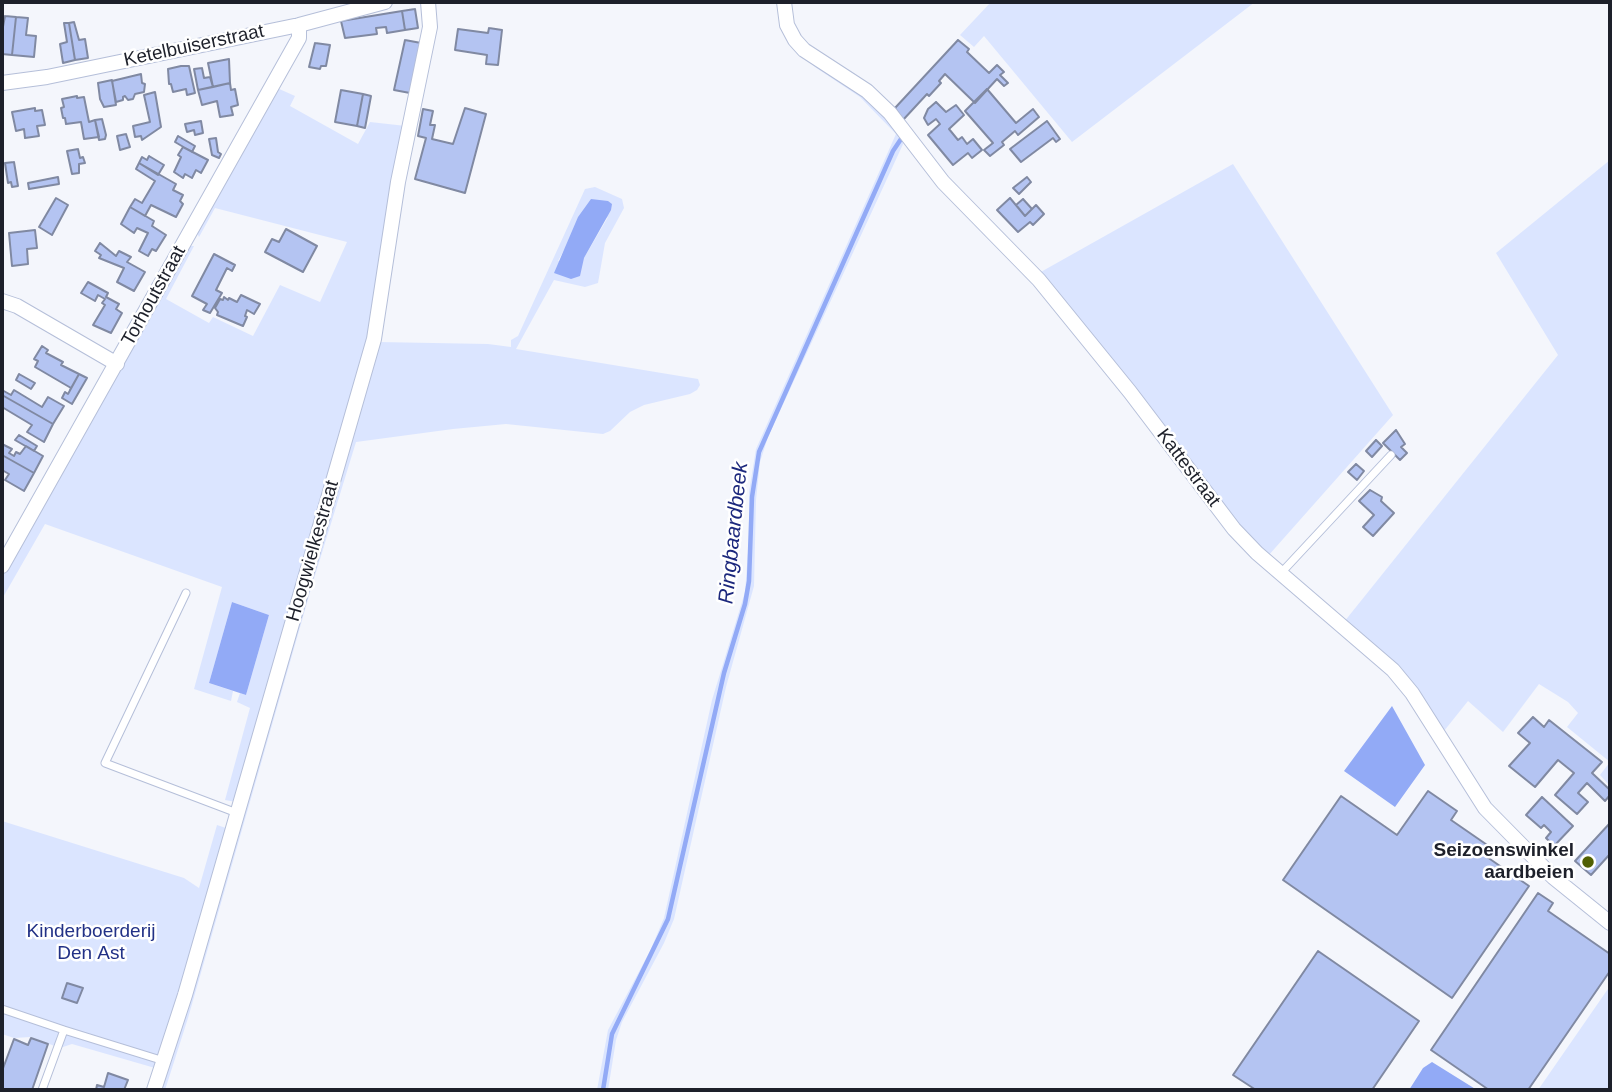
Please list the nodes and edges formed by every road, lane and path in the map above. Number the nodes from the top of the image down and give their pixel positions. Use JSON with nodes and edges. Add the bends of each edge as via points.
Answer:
{"nodes":[{"id":1,"x":385,"y":2,"type":"edge"},
{"id":2,"x":428,"y":2,"type":"edge"},
{"id":3,"x":784,"y":2,"type":"edge"},
{"id":4,"x":358,"y":6,"type":"edge"},
{"id":5,"x":299,"y":25,"type":"junction"},
{"id":6,"x":2,"y":83,"type":"edge"},
{"id":7,"x":2,"y":301,"type":"edge"},
{"id":8,"x":117,"y":364,"type":"junction"},
{"id":9,"x":1391,"y":455,"type":"dead end"},
{"id":10,"x":2,"y":566,"type":"edge"},
{"id":11,"x":1281,"y":573,"type":"junction"},
{"id":12,"x":186,"y":593,"type":"dead end"},
{"id":13,"x":238,"y":813,"type":"junction"},
{"id":14,"x":1610,"y":923,"type":"edge"},
{"id":15,"x":2,"y":1009,"type":"edge"},
{"id":16,"x":64,"y":1030,"type":"junction"},
{"id":17,"x":164,"y":1060,"type":"junction"},
{"id":18,"x":42,"y":1090,"type":"edge"},
{"id":19,"x":154,"y":1090,"type":"edge"}],
"edges":[{"from":1,"to":4,"type":"street","name":"Ketelbuiserstraat"},
{"from":2,"to":13,"type":"street","name":"Hoogwielkestraat","via":[[429,27],[398,182],[374,339]]},
{"from":3,"to":11,"type":"street","name":"Kattestraat","via":[[787,25],[795,40],[890,113],[943,182],[1039,280],[1234,529]]},
{"from":4,"to":5,"type":"street","name":"Ketelbuiserstraat"},
{"from":5,"to":6,"type":"street","name":"Ketelbuiserstraat"},
{"from":5,"to":8,"type":"street","name":"Torhoutstraat","via":[[299,38]]},
{"from":7,"to":8,"type":"street"},
{"from":8,"to":10,"type":"street","name":"Torhoutstraat"},
{"from":9,"to":11,"type":"lane"},
{"from":11,"to":14,"type":"street","name":"Kattestraat","via":[[1392,670],[1412,693],[1485,808],[1553,877]]},
{"from":12,"to":13,"type":"lane","via":[[105,763]]},
{"from":13,"to":17,"type":"street","name":"Hoogwielkestraat"},
{"from":15,"to":16,"type":"lane"},
{"from":16,"to":17,"type":"lane"},
{"from":16,"to":18,"type":"lane"},
{"from":17,"to":19,"type":"street","name":"Hoogwielkestraat"}]}
